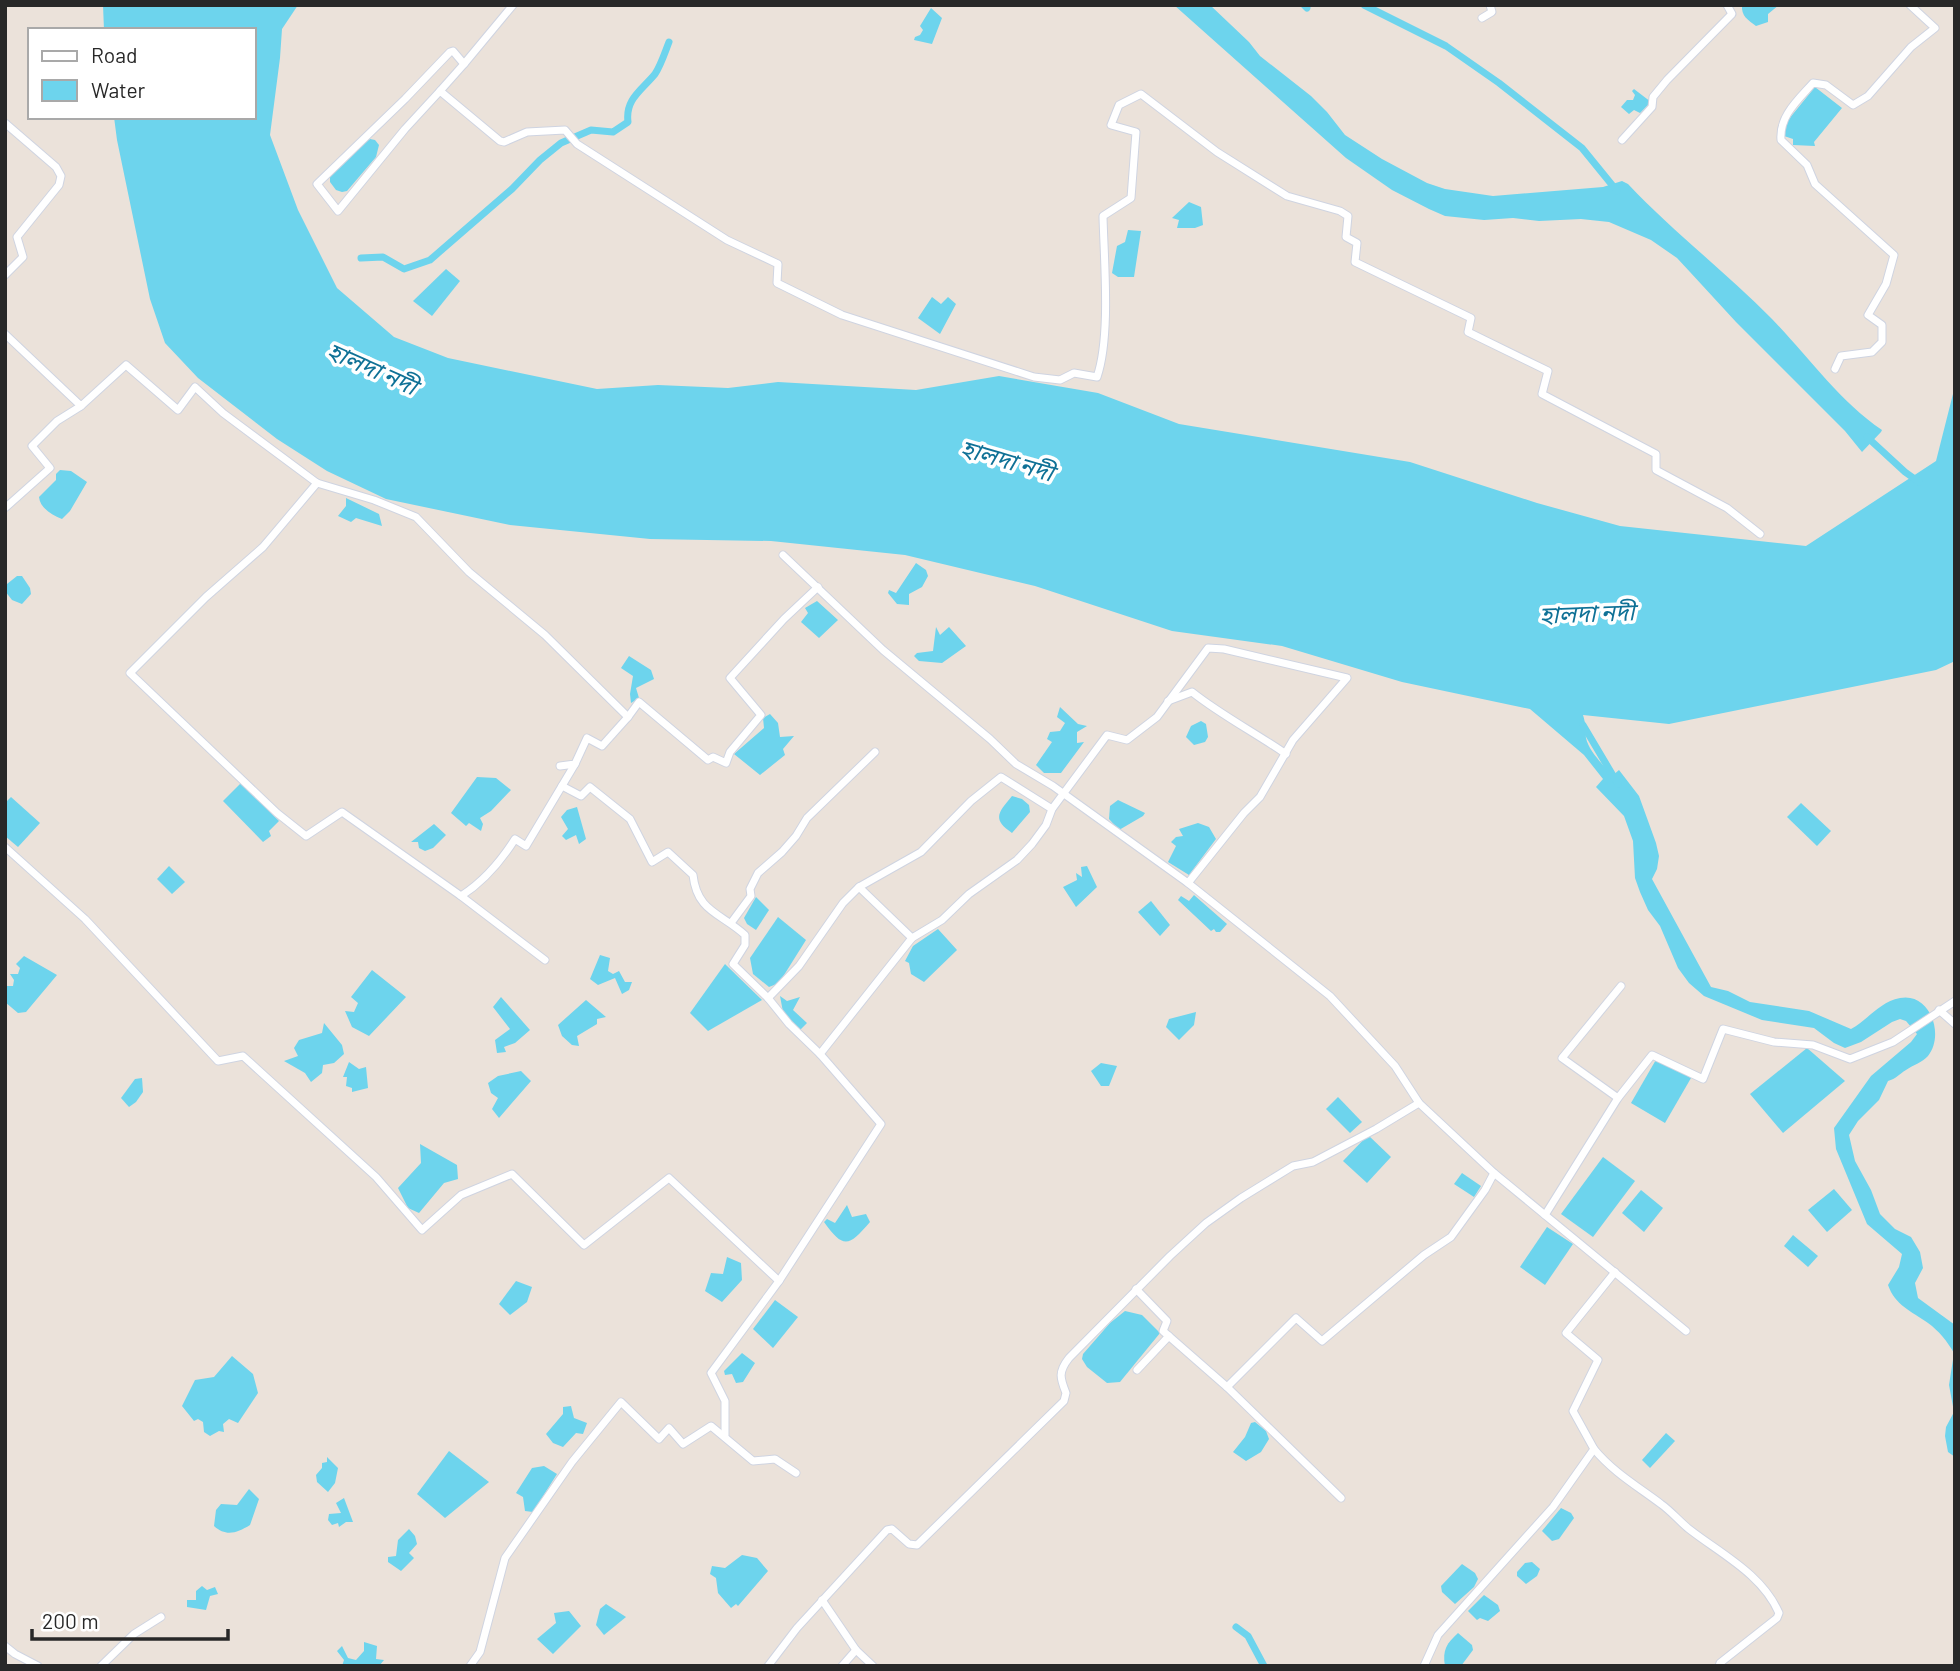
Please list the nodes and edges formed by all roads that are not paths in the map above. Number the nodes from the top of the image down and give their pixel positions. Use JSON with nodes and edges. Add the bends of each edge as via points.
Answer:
{"nodes":[{"id":1,"x":513,"y":5,"type":"edge"},
{"id":2,"x":1490,"y":5,"type":"edge"},
{"id":3,"x":1727,"y":5,"type":"edge"},
{"id":4,"x":1910,"y":5,"type":"edge"},
{"id":5,"x":1482,"y":18,"type":"dead end"},
{"id":6,"x":464,"y":64,"type":"junction"},
{"id":7,"x":440,"y":91,"type":"junction"},
{"id":8,"x":5,"y":123,"type":"edge"},
{"id":9,"x":1622,"y":141,"type":"dead end"},
{"id":10,"x":5,"y":275,"type":"edge"},
{"id":11,"x":5,"y":334,"type":"edge"},
{"id":12,"x":1835,"y":369,"type":"dead end"},
{"id":13,"x":81,"y":406,"type":"junction"},
{"id":14,"x":317,"y":483,"type":"junction"},
{"id":15,"x":5,"y":508,"type":"edge"},
{"id":16,"x":1760,"y":534,"type":"dead end"},
{"id":17,"x":783,"y":555,"type":"dead end"},
{"id":18,"x":818,"y":587,"type":"junction"},
{"id":19,"x":1168,"y":701,"type":"junction"},
{"id":20,"x":628,"y":717,"type":"junction"},
{"id":21,"x":875,"y":752,"type":"dead end"},
{"id":22,"x":1286,"y":754,"type":"junction"},
{"id":23,"x":575,"y":764,"type":"junction"},
{"id":24,"x":560,"y":766,"type":"dead end"},
{"id":25,"x":562,"y":786,"type":"junction"},
{"id":26,"x":1064,"y":794,"type":"junction"},
{"id":27,"x":1052,"y":809,"type":"junction"},
{"id":28,"x":5,"y":847,"type":"edge"},
{"id":29,"x":1188,"y":883,"type":"junction"},
{"id":30,"x":859,"y":887,"type":"junction"},
{"id":31,"x":461,"y":896,"type":"junction"},
{"id":32,"x":731,"y":923,"type":"junction"},
{"id":33,"x":912,"y":938,"type":"junction"},
{"id":34,"x":545,"y":960,"type":"dead end"},
{"id":35,"x":1621,"y":986,"type":"dead end"},
{"id":36,"x":768,"y":998,"type":"junction"},
{"id":37,"x":1955,"y":1001,"type":"edge"},
{"id":38,"x":1939,"y":1010,"type":"junction"},
{"id":39,"x":1955,"y":1024,"type":"edge"},
{"id":40,"x":820,"y":1054,"type":"junction"},
{"id":41,"x":1618,"y":1098,"type":"junction"},
{"id":42,"x":1419,"y":1103,"type":"junction"},
{"id":43,"x":1494,"y":1173,"type":"junction"},
{"id":44,"x":1545,"y":1215,"type":"junction"},
{"id":45,"x":1615,"y":1272,"type":"junction"},
{"id":46,"x":779,"y":1281,"type":"junction"},
{"id":47,"x":1136,"y":1289,"type":"junction"},
{"id":48,"x":1686,"y":1331,"type":"dead end"},
{"id":49,"x":1169,"y":1336,"type":"junction"},
{"id":50,"x":1137,"y":1370,"type":"dead end"},
{"id":51,"x":1227,"y":1387,"type":"junction"},
{"id":52,"x":725,"y":1435,"type":"junction"},
{"id":53,"x":1594,"y":1449,"type":"junction"},
{"id":54,"x":796,"y":1473,"type":"dead end"},
{"id":55,"x":1341,"y":1498,"type":"dead end"},
{"id":56,"x":822,"y":1600,"type":"junction"},
{"id":57,"x":162,"y":1617,"type":"dead end"},
{"id":58,"x":5,"y":1646,"type":"edge"},
{"id":59,"x":856,"y":1650,"type":"junction"},
{"id":60,"x":38,"y":1666,"type":"edge"},
{"id":61,"x":101,"y":1666,"type":"edge"},
{"id":62,"x":470,"y":1666,"type":"edge"},
{"id":63,"x":768,"y":1666,"type":"edge"},
{"id":64,"x":842,"y":1666,"type":"edge"},
{"id":65,"x":873,"y":1666,"type":"edge"},
{"id":66,"x":1424,"y":1666,"type":"edge"},
{"id":67,"x":1719,"y":1666,"type":"edge"}],
"edges":[{"from":1,"to":6,"type":"street"},
{"from":2,"to":5,"type":"street","via":[[1492,12]]},
{"from":3,"to":9,"type":"street","via":[[1732,14],[1667,80],[1653,97],[1652,107]]},
{"from":4,"to":12,"type":"street","via":[[1935,27],[1868,96],[1853,105],[1826,85],[1813,83],[1780,128],[1781,140],[1807,165],[1815,184],[1894,256],[1886,284],[1868,316],[1882,325],[1882,342],[1872,352],[1841,356]]},
{"from":6,"to":7,"type":"street"},
{"from":6,"to":7,"type":"street","via":[[450,51],[317,184],[338,211]]},
{"from":7,"to":16,"type":"street","via":[[500,141],[527,132],[565,130],[577,144],[727,240],[778,264],[777,283],[842,315],[1034,377],[1060,380],[1074,373],[1097,377],[1104,310],[1103,216],[1131,198],[1135,160],[1136,132],[1111,125],[1119,104],[1141,94],[1217,152],[1287,196],[1348,216],[1346,237],[1357,243],[1355,262],[1471,318],[1468,332],[1548,371],[1542,394],[1656,454],[1656,470],[1727,508]]},
{"from":8,"to":10,"type":"street","via":[[61,176],[59,185],[17,237],[23,257]]},
{"from":11,"to":13,"type":"street"},
{"from":13,"to":14,"type":"street","via":[[126,365],[178,410],[195,387]]},
{"from":13,"to":15,"type":"street","via":[[57,421],[32,446],[50,468]]},
{"from":14,"to":20,"type":"street","via":[[416,517],[469,572],[545,635]]},
{"from":14,"to":31,"type":"street","via":[[263,547],[130,673],[306,836],[342,811]]},
{"from":17,"to":18,"type":"street"},
{"from":18,"to":20,"type":"street","via":[[730,678],[761,715],[726,763],[713,757],[708,760],[639,702]]},
{"from":18,"to":26,"type":"street","via":[[883,650],[1016,764]]},
{"from":19,"to":22,"type":"street","via":[[1192,692]]},
{"from":19,"to":22,"type":"street","via":[[1208,648],[1347,678]]},
{"from":19,"to":26,"type":"street","via":[[1157,717],[1127,740],[1107,735]]},
{"from":20,"to":23,"type":"street","via":[[602,746],[587,738]]},
{"from":21,"to":32,"type":"street","via":[[758,873],[751,896]]},
{"from":22,"to":29,"type":"street","via":[[1261,797]]},
{"from":23,"to":24,"type":"street"},
{"from":23,"to":25,"type":"street"},
{"from":25,"to":31,"type":"street","via":[[526,846],[515,839],[503,858]]},
{"from":25,"to":32,"type":"street","via":[[581,796],[590,788],[630,819],[652,862],[668,852],[693,875],[703,906]]},
{"from":26,"to":27,"type":"street"},
{"from":26,"to":29,"type":"street"},
{"from":27,"to":30,"type":"street","via":[[1000,776],[921,852]]},
{"from":27,"to":33,"type":"street","via":[[1046,825],[1017,860]]},
{"from":28,"to":46,"type":"street","via":[[85,919],[218,1061],[243,1056],[376,1177],[422,1230],[461,1195],[512,1174],[584,1245],[669,1178]]},
{"from":29,"to":42,"type":"street","via":[[1330,996],[1395,1066]]},
{"from":30,"to":33,"type":"street"},
{"from":30,"to":36,"type":"street","via":[[799,966]]},
{"from":31,"to":34,"type":"street"},
{"from":32,"to":36,"type":"street","via":[[744,935],[745,945],[733,964]]},
{"from":33,"to":40,"type":"street"},
{"from":35,"to":41,"type":"street","via":[[1562,1058]]},
{"from":36,"to":40,"type":"street"},
{"from":37,"to":38,"type":"street"},
{"from":38,"to":39,"type":"street"},
{"from":38,"to":41,"type":"street","via":[[1893,1042],[1850,1059],[1812,1045],[1774,1042],[1723,1029],[1703,1079],[1652,1055]]},
{"from":40,"to":46,"type":"street","via":[[881,1124]]},
{"from":41,"to":44,"type":"street"},
{"from":42,"to":43,"type":"street"},
{"from":42,"to":47,"type":"street","via":[[1313,1162],[1293,1166],[1241,1198],[1206,1223]]},
{"from":43,"to":44,"type":"street"},
{"from":43,"to":51,"type":"street","via":[[1451,1237],[1322,1341],[1296,1318]]},
{"from":44,"to":45,"type":"street"},
{"from":45,"to":48,"type":"street"},
{"from":45,"to":53,"type":"street","via":[[1566,1333],[1598,1360],[1573,1411]]},
{"from":46,"to":52,"type":"street","via":[[711,1373],[725,1401]]},
{"from":47,"to":49,"type":"street","via":[[1167,1321],[1163,1331]]},
{"from":47,"to":56,"type":"street","via":[[1069,1358],[1059,1377],[1064,1401],[1011,1455],[917,1545],[909,1544],[892,1528],[887,1530]]},
{"from":49,"to":50,"type":"street"},
{"from":49,"to":51,"type":"street"},
{"from":51,"to":55,"type":"street"},
{"from":52,"to":54,"type":"street","via":[[753,1461],[775,1459]]},
{"from":52,"to":62,"type":"street","via":[[711,1426],[684,1444],[668,1428],[659,1439],[621,1402],[572,1462],[505,1558],[480,1652]]},
{"from":53,"to":66,"type":"street","via":[[1553,1507],[1438,1635]]},
{"from":53,"to":67,"type":"street","via":[[1616,1473],[1724,1552],[1775,1604],[1777,1618]]},
{"from":56,"to":59,"type":"street"},
{"from":56,"to":63,"type":"street"},
{"from":57,"to":61,"type":"street","via":[[134,1634]]},
{"from":58,"to":60,"type":"street"},
{"from":59,"to":64,"type":"street"},
{"from":59,"to":65,"type":"street"}]}
